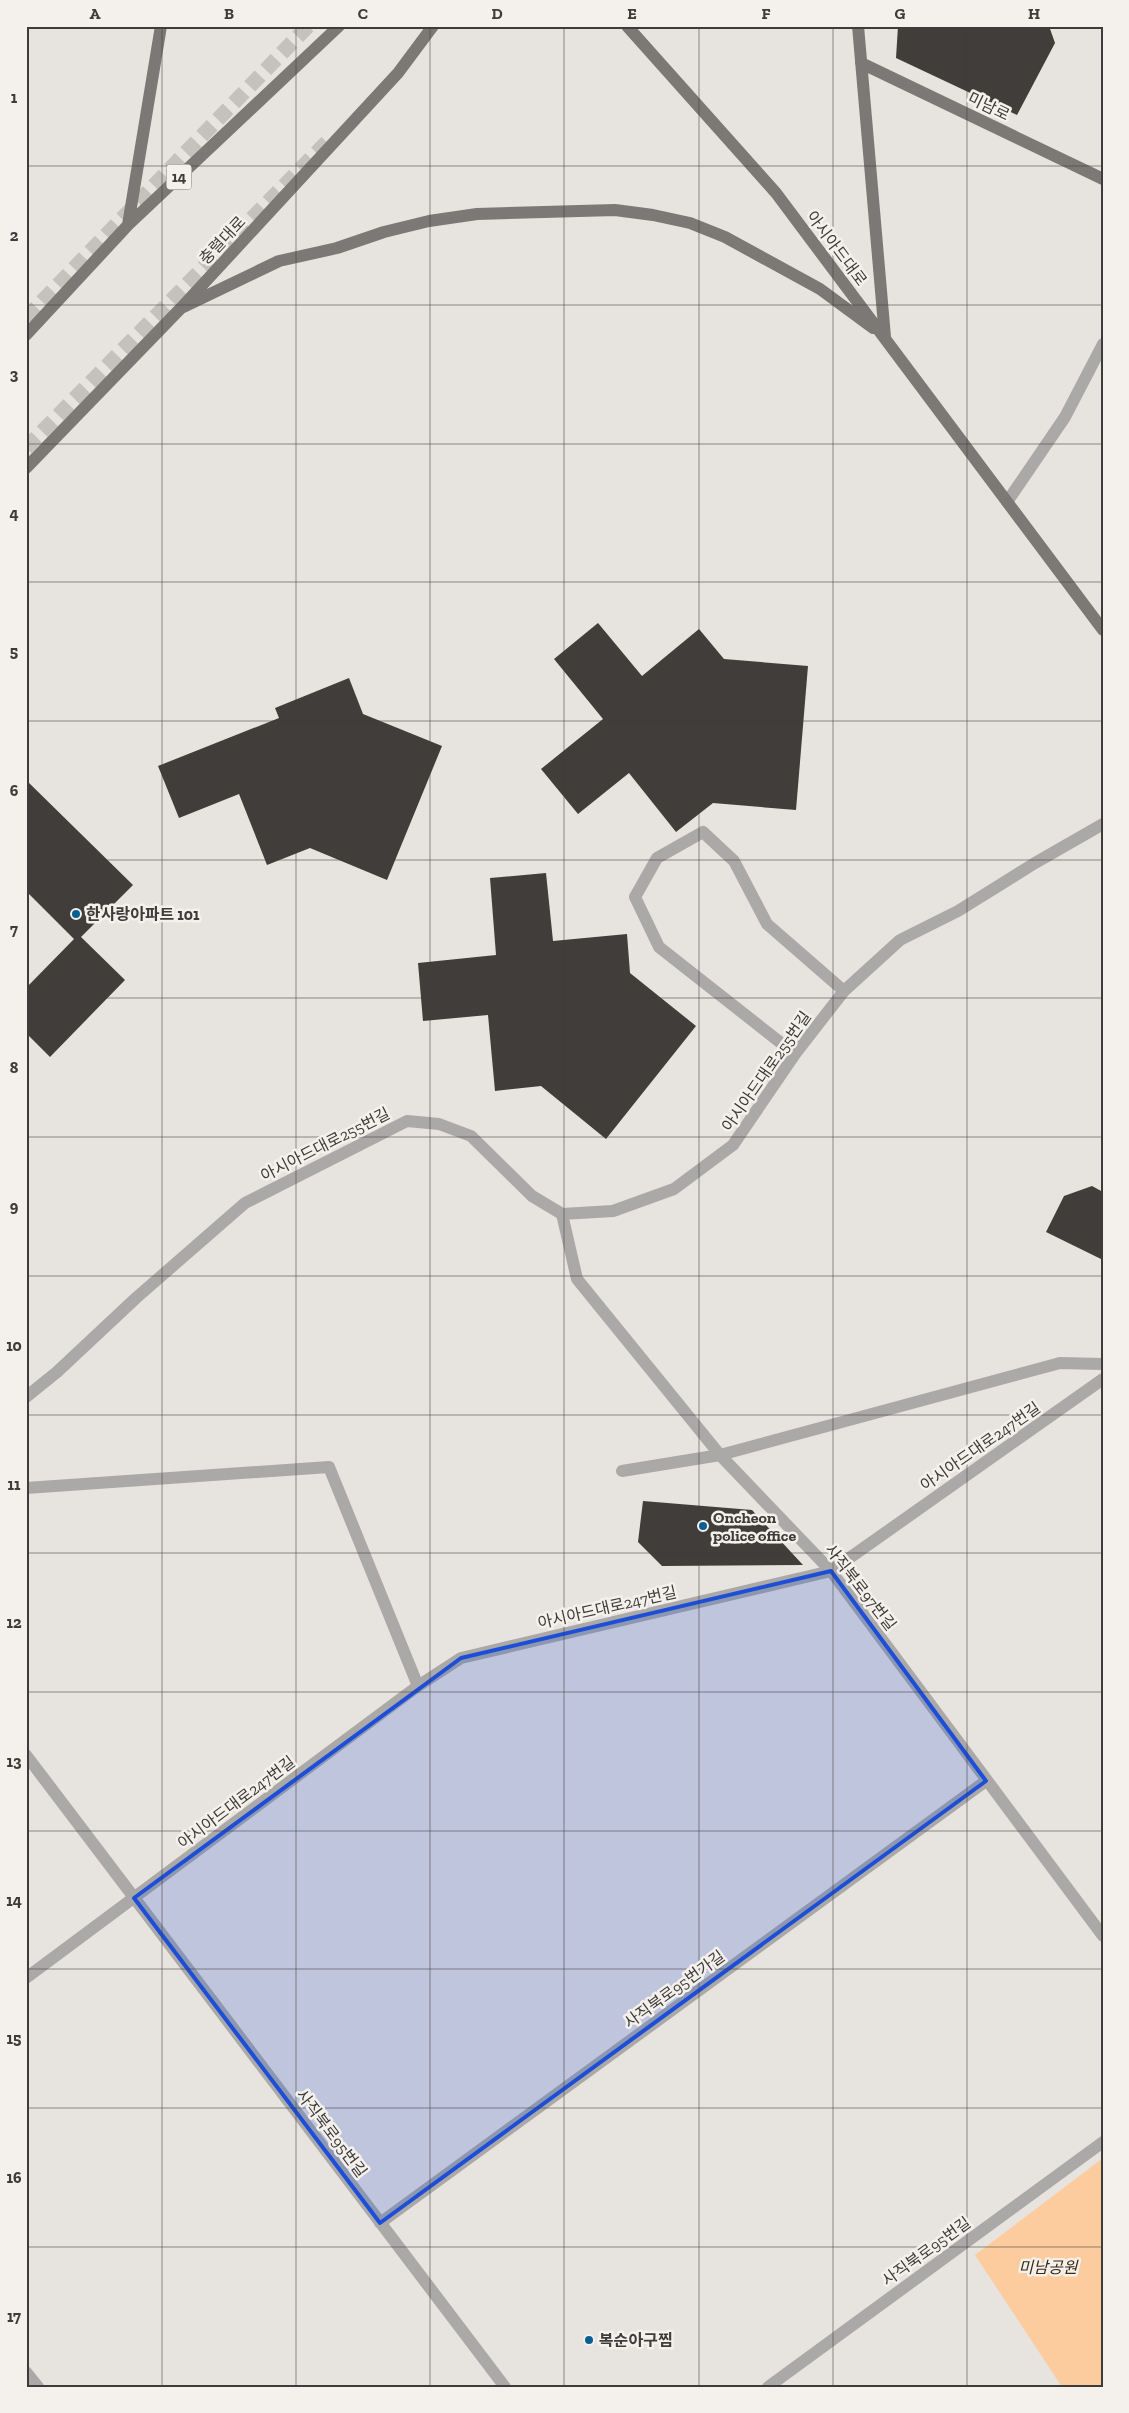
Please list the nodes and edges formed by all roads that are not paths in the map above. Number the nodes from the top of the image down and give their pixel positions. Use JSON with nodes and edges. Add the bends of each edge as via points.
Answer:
{"nodes":[{"id":1,"x":161,"y":26,"type":"edge"},
{"id":2,"x":339,"y":26,"type":"edge"},
{"id":3,"x":433,"y":26,"type":"edge"},
{"id":4,"x":627,"y":26,"type":"edge"},
{"id":5,"x":858,"y":26,"type":"edge"},
{"id":6,"x":861,"y":63,"type":"junction"},
{"id":7,"x":1103,"y":179,"type":"edge"},
{"id":8,"x":128,"y":226,"type":"junction"},
{"id":9,"x":181,"y":308,"type":"junction"},
{"id":10,"x":26,"y":335,"type":"edge"},
{"id":11,"x":885,"y":337,"type":"junction"},
{"id":12,"x":1103,"y":344,"type":"edge"},
{"id":13,"x":26,"y":468,"type":"edge"},
{"id":14,"x":1007,"y":502,"type":"junction"},
{"id":15,"x":1103,"y":630,"type":"edge"},
{"id":16,"x":1103,"y":824,"type":"edge"},
{"id":17,"x":844,"y":991,"type":"junction"},
{"id":18,"x":795,"y":1054,"type":"junction"},
{"id":19,"x":562,"y":1214,"type":"junction"},
{"id":20,"x":1103,"y":1364,"type":"edge"},
{"id":21,"x":1103,"y":1379,"type":"edge"},
{"id":22,"x":26,"y":1397,"type":"edge"},
{"id":23,"x":720,"y":1455,"type":"junction"},
{"id":24,"x":622,"y":1472,"type":"dead end"},
{"id":25,"x":26,"y":1488,"type":"edge"},
{"id":26,"x":831,"y":1571,"type":"junction"},
{"id":27,"x":418,"y":1686,"type":"junction"},
{"id":28,"x":26,"y":1755,"type":"edge"},
{"id":29,"x":986,"y":1781,"type":"junction"},
{"id":30,"x":134,"y":1898,"type":"junction"},
{"id":31,"x":1103,"y":1936,"type":"edge"},
{"id":32,"x":26,"y":1978,"type":"edge"},
{"id":33,"x":1103,"y":2142,"type":"edge"},
{"id":34,"x":380,"y":2223,"type":"junction"},
{"id":35,"x":26,"y":2372,"type":"edge"},
{"id":36,"x":38,"y":2387,"type":"edge"},
{"id":37,"x":504,"y":2387,"type":"edge"},
{"id":38,"x":768,"y":2387,"type":"edge"}],
"edges":[{"from":1,"to":8,"type":"main road"},
{"from":2,"to":8,"type":"main road","number":"14"},
{"from":3,"to":9,"type":"main road","name":"충렬대로","via":[[398,73]]},
{"from":4,"to":11,"type":"main road","name":"아시아드대로","via":[[776,193]]},
{"from":5,"to":6,"type":"main road"},
{"from":6,"to":7,"type":"main road","name":"미남로"},
{"from":6,"to":11,"type":"main road"},
{"from":8,"to":10,"type":"main road","number":"14"},
{"from":9,"to":11,"type":"main road","via":[[279,261],[429,221],[477,214],[615,210],[690,223],[725,237],[820,289]]},
{"from":9,"to":13,"type":"main road","name":"충렬대로"},
{"from":11,"to":14,"type":"main road","name":"아시아드대로"},
{"from":12,"to":14,"type":"street","via":[[1065,417]]},
{"from":14,"to":15,"type":"main road","name":"아시아드대로"},
{"from":16,"to":17,"type":"street","name":"아시아드대로255번길","via":[[958,911],[900,940]]},
{"from":17,"to":18,"type":"street","name":"아시아드대로255번길"},
{"from":17,"to":18,"type":"street","via":[[767,924],[734,860],[703,832],[657,858],[634,898],[659,947]]},
{"from":18,"to":19,"type":"street","name":"아시아드대로255번길","via":[[733,1146],[674,1189],[613,1211]]},
{"from":19,"to":22,"type":"street","name":"아시아드대로255번길","via":[[532,1196],[472,1136],[439,1124],[407,1121],[246,1203]]},
{"from":19,"to":23,"type":"street","name":"사직북로97번길","via":[[577,1279]]},
{"from":20,"to":23,"type":"street","via":[[1060,1363]]},
{"from":21,"to":26,"type":"street","name":"아시아드대로247번길"},
{"from":23,"to":24,"type":"street"},
{"from":23,"to":26,"type":"street","name":"사직북로97번길"},
{"from":25,"to":27,"type":"street","via":[[329,1467]]},
{"from":26,"to":27,"type":"street","name":"아시아드대로247번길","via":[[461,1658]]},
{"from":26,"to":29,"type":"street","name":"사직북로97번길"},
{"from":27,"to":30,"type":"street","name":"아시아드대로247번길"},
{"from":28,"to":30,"type":"street"},
{"from":29,"to":31,"type":"street","name":"사직북로97번길"},
{"from":29,"to":34,"type":"street","name":"사직북로95번가길"},
{"from":30,"to":32,"type":"street","name":"아시아드대로247번길"},
{"from":30,"to":34,"type":"street","name":"사직북로95번길"},
{"from":33,"to":38,"type":"street","name":"사직북로95번길"},
{"from":34,"to":37,"type":"street","name":"사직북로95번길"},
{"from":35,"to":36,"type":"street"}]}
